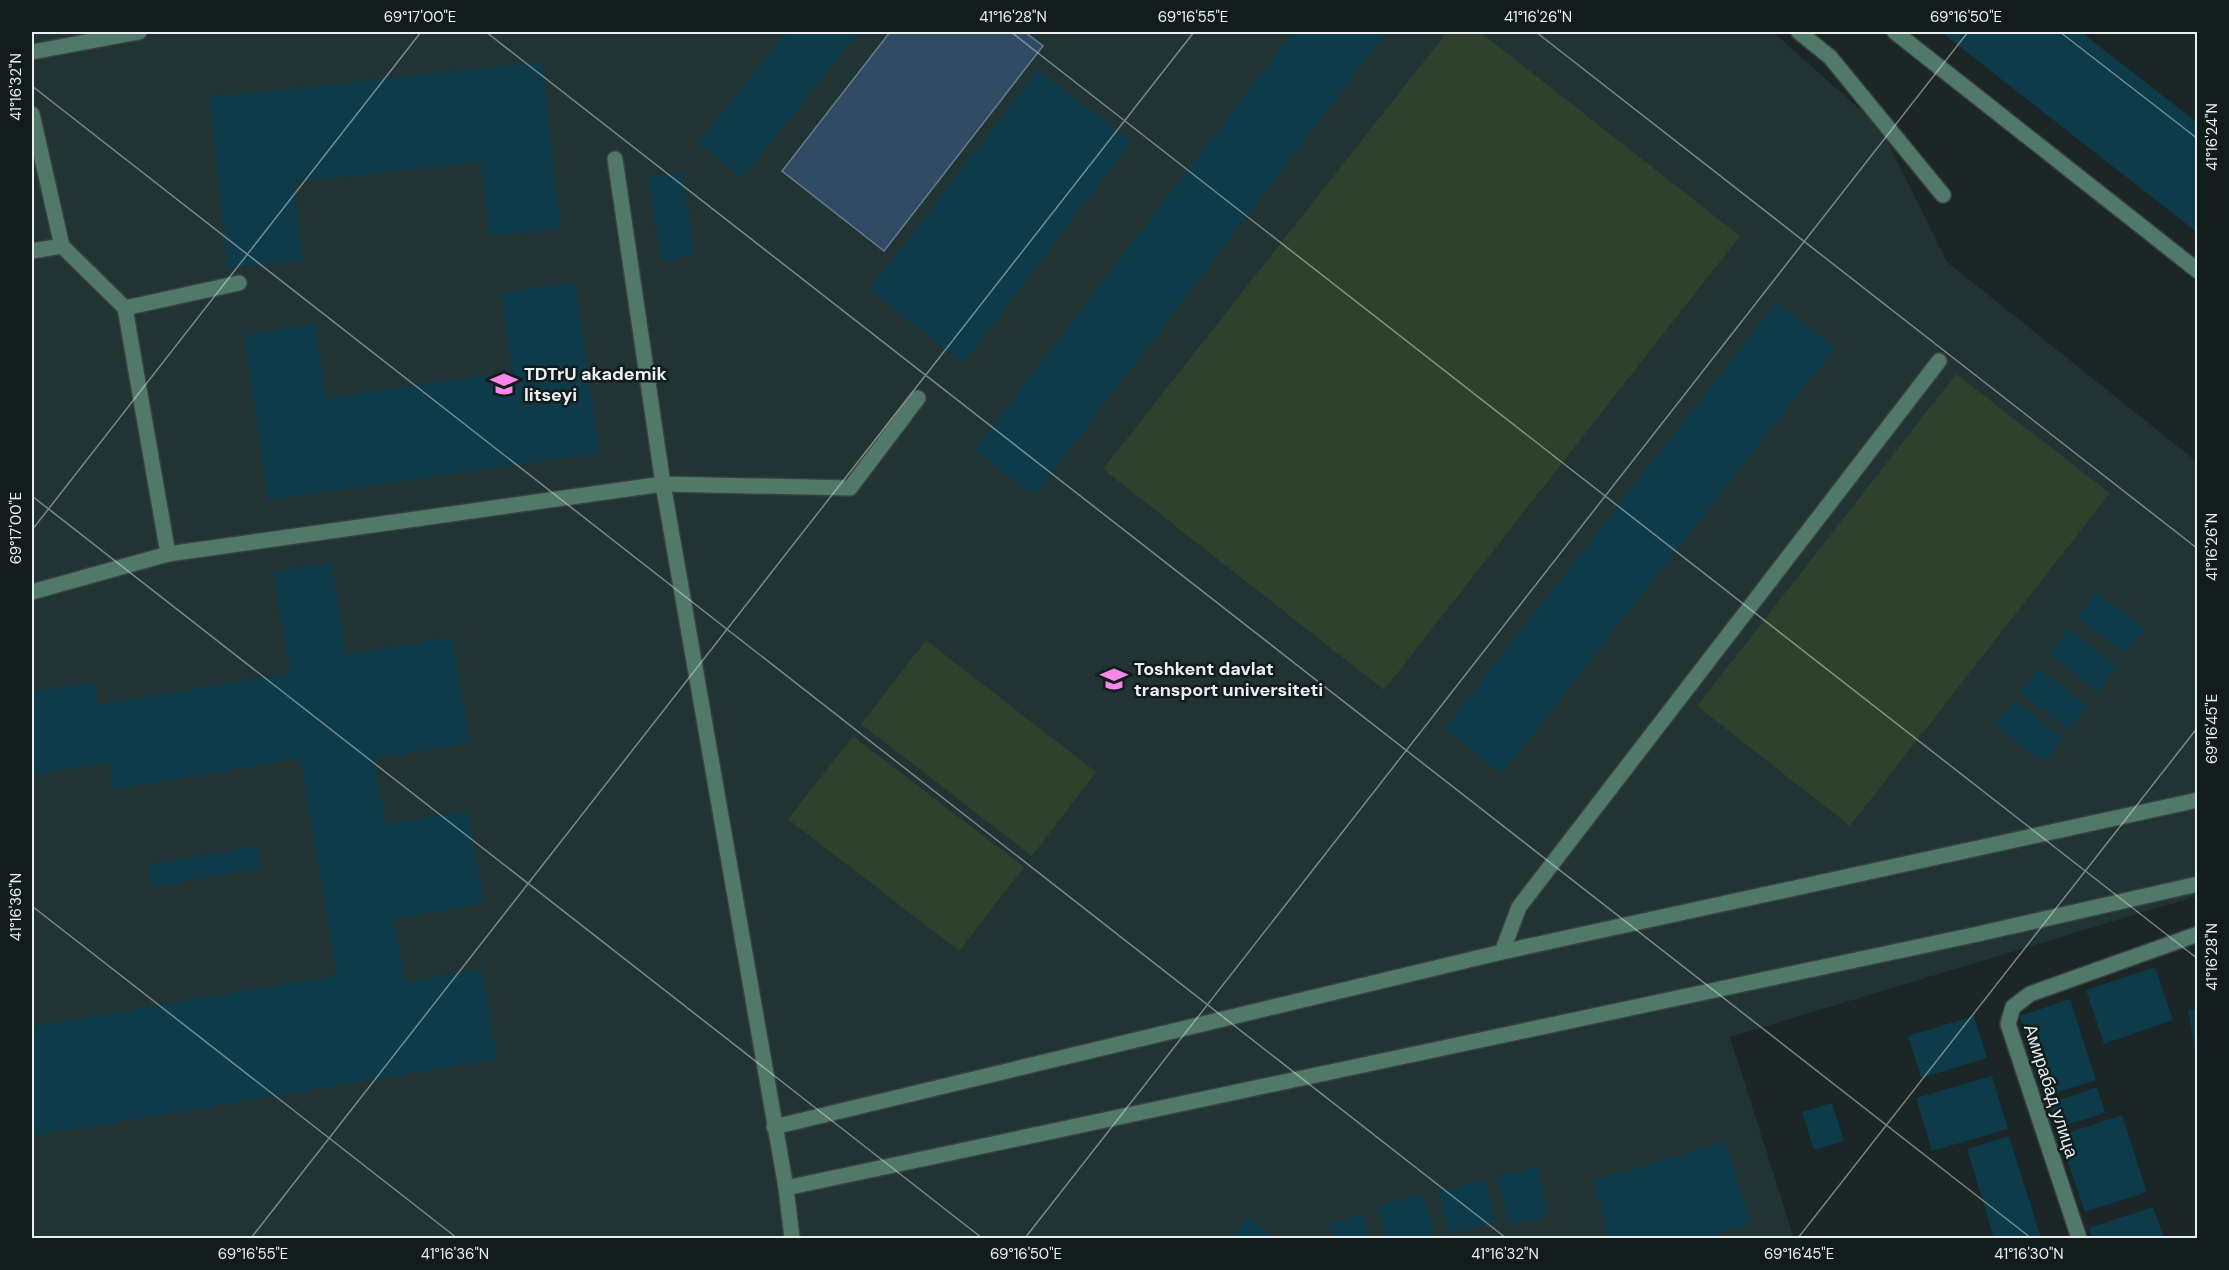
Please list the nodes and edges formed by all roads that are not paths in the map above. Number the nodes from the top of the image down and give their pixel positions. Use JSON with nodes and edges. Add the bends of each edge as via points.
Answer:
{"nodes":[{"id":1,"x":139,"y":32,"type":"edge"},
{"id":2,"x":1799,"y":32,"type":"edge"},
{"id":3,"x":1895,"y":32,"type":"edge"},
{"id":4,"x":32,"y":52,"type":"edge"},
{"id":5,"x":32,"y":114,"type":"edge"},
{"id":6,"x":615,"y":159,"type":"dead end"},
{"id":7,"x":1943,"y":195,"type":"dead end"},
{"id":8,"x":62,"y":246,"type":"junction"},
{"id":9,"x":32,"y":251,"type":"edge"},
{"id":10,"x":2198,"y":271,"type":"edge"},
{"id":11,"x":239,"y":283,"type":"dead end"},
{"id":12,"x":125,"y":308,"type":"junction"},
{"id":13,"x":1939,"y":361,"type":"dead end"},
{"id":14,"x":918,"y":398,"type":"dead end"},
{"id":15,"x":663,"y":484,"type":"junction"},
{"id":16,"x":168,"y":554,"type":"junction"},
{"id":17,"x":32,"y":592,"type":"edge"},
{"id":18,"x":2198,"y":800,"type":"edge"},
{"id":19,"x":2198,"y":884,"type":"edge"},
{"id":20,"x":2198,"y":934,"type":"edge"},
{"id":21,"x":1502,"y":952,"type":"junction"},
{"id":22,"x":774,"y":1127,"type":"junction"},
{"id":23,"x":786,"y":1188,"type":"junction"},
{"id":24,"x":792,"y":1239,"type":"edge"},
{"id":25,"x":2079,"y":1239,"type":"edge"}],
"edges":[{"from":1,"to":4,"type":"street"},
{"from":2,"to":7,"type":"street","via":[[1830,57]]},
{"from":3,"to":10,"type":"street"},
{"from":5,"to":8,"type":"street"},
{"from":6,"to":15,"type":"street"},
{"from":8,"to":9,"type":"street"},
{"from":8,"to":12,"type":"street"},
{"from":11,"to":12,"type":"street"},
{"from":12,"to":16,"type":"street"},
{"from":13,"to":21,"type":"street","via":[[1519,907]]},
{"from":14,"to":15,"type":"street","via":[[850,488]]},
{"from":15,"to":16,"type":"street"},
{"from":15,"to":22,"type":"street"},
{"from":16,"to":17,"type":"street"},
{"from":18,"to":21,"type":"street"},
{"from":19,"to":23,"type":"street"},
{"from":20,"to":25,"type":"street","name":"Амирабад улица","via":[[2030,994],[2013,1007],[2008,1024]]},
{"from":21,"to":22,"type":"street"},
{"from":22,"to":23,"type":"street"},
{"from":23,"to":24,"type":"street"}]}
